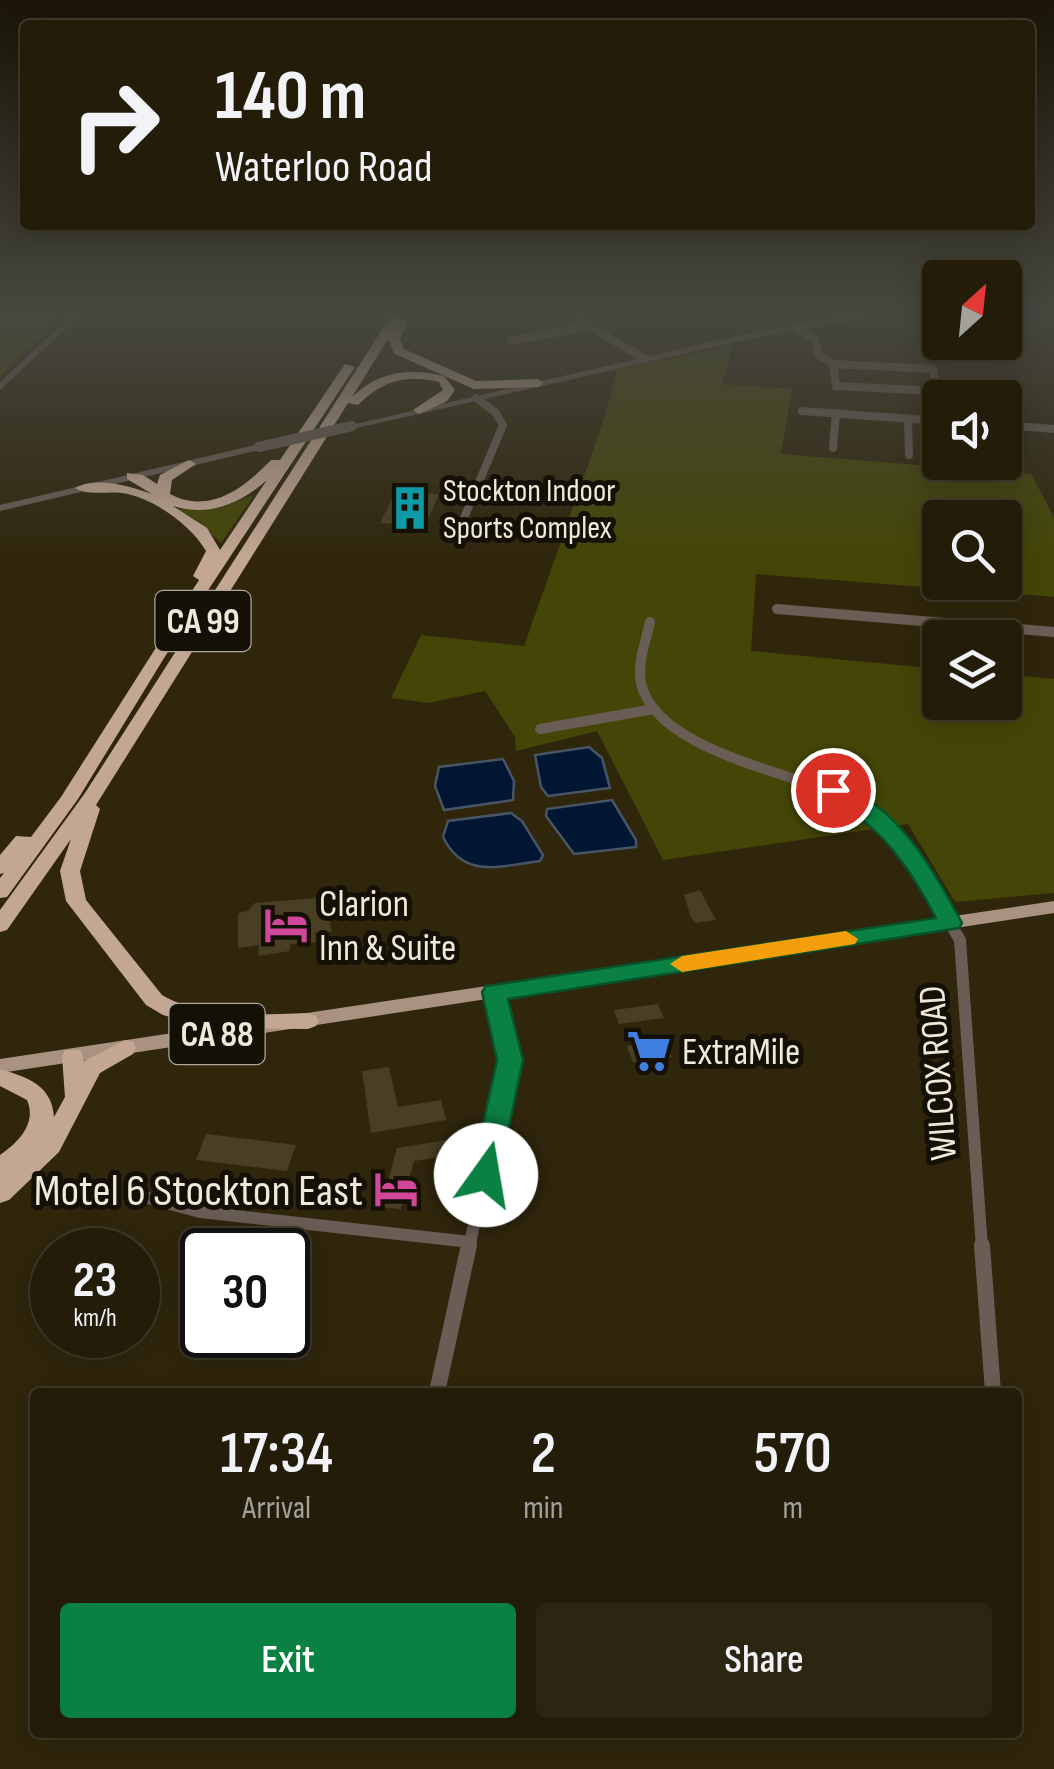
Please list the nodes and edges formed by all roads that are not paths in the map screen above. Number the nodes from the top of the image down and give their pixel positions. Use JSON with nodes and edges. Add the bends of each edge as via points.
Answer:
{"nodes":[{"id":1,"x":336,"y":394,"type":"edge"},
{"id":2,"x":347,"y":394,"type":"edge"},
{"id":3,"x":361,"y":394,"type":"edge"},
{"id":4,"x":447,"y":394,"type":"edge"},
{"id":5,"x":470,"y":394,"type":"edge"},
{"id":6,"x":494,"y":394,"type":"edge"},
{"id":7,"x":476,"y":398,"type":"junction"},
{"id":8,"x":419,"y":410,"type":"junction"},
{"id":9,"x":802,"y":411,"type":"dead end"},
{"id":10,"x":836,"y":413,"type":"junction"},
{"id":11,"x":908,"y":418,"type":"junction"},
{"id":12,"x":922,"y":419,"type":"edge"},
{"id":13,"x":329,"y":424,"type":"junction"},
{"id":14,"x":1022,"y":426,"type":"edge"},
{"id":15,"x":1054,"y":428,"type":"edge"},
{"id":16,"x":304,"y":438,"type":"junction"},
{"id":17,"x":834,"y":448,"type":"dead end"},
{"id":18,"x":909,"y":455,"type":"dead end"},
{"id":19,"x":189,"y":464,"type":"junction"},
{"id":20,"x":132,"y":476,"type":"junction"},
{"id":21,"x":82,"y":488,"type":"junction"},
{"id":22,"x":158,"y":497,"type":"junction"},
{"id":23,"x":0,"y":508,"type":"edge"},
{"id":24,"x":456,"y":537,"type":"dead end"},
{"id":25,"x":194,"y":604,"type":"junction"},
{"id":26,"x":777,"y":609,"type":"dead end"},
{"id":27,"x":650,"y":622,"type":"dead end"},
{"id":28,"x":1054,"y":632,"type":"edge"},
{"id":29,"x":654,"y":709,"type":"junction"},
{"id":30,"x":540,"y":730,"type":"dead end"},
{"id":31,"x":94,"y":794,"type":"junction"},
{"id":32,"x":69,"y":799,"type":"junction"},
{"id":33,"x":0,"y":868,"type":"edge"},
{"id":34,"x":0,"y":892,"type":"edge"},
{"id":35,"x":1054,"y":906,"type":"edge"},
{"id":36,"x":950,"y":923,"type":"junction"},
{"id":37,"x":0,"y":925,"type":"edge"},
{"id":38,"x":494,"y":992,"type":"junction"},
{"id":39,"x":308,"y":1021,"type":"junction"},
{"id":40,"x":125,"y":1048,"type":"junction"},
{"id":41,"x":72,"y":1056,"type":"junction"},
{"id":42,"x":0,"y":1066,"type":"edge"},
{"id":43,"x":0,"y":1076,"type":"edge"},
{"id":44,"x":75,"y":1100,"type":"junction"},
{"id":45,"x":0,"y":1168,"type":"edge"},
{"id":46,"x":0,"y":1193,"type":"edge"},
{"id":47,"x":133,"y":1194,"type":"dead end"},
{"id":48,"x":470,"y":1242,"type":"junction"},
{"id":49,"x":437,"y":1388,"type":"edge"},
{"id":50,"x":992,"y":1388,"type":"edge"}],
"edges":[{"from":1,"to":16,"type":"highway","number":"CA 99"},
{"from":2,"to":13,"type":"highway","number":"CA 99"},
{"from":3,"to":13,"type":"highway"},
{"from":4,"to":8,"type":"highway"},
{"from":5,"to":7,"type":"highway"},
{"from":6,"to":7,"type":"street"},
{"from":7,"to":8,"type":"street"},
{"from":7,"to":24,"type":"street","via":[[503,425]]},
{"from":8,"to":19,"type":"street","bridge":true},
{"from":9,"to":10,"type":"street"},
{"from":10,"to":11,"type":"street"},
{"from":10,"to":17,"type":"street"},
{"from":11,"to":12,"type":"street"},
{"from":11,"to":18,"type":"street"},
{"from":13,"to":31,"type":"highway","number":"CA 99"},
{"from":14,"to":15,"type":"street"},
{"from":16,"to":22,"type":"highway","via":[[241,496],[203,505]]},
{"from":16,"to":25,"type":"highway","number":"CA 99"},
{"from":19,"to":20,"type":"street"},
{"from":19,"to":22,"type":"highway","via":[[165,478]]},
{"from":20,"to":21,"type":"street"},
{"from":20,"to":22,"type":"highway"},
{"from":21,"to":22,"type":"highway"},
{"from":21,"to":23,"type":"street"},
{"from":22,"to":25,"type":"highway","via":[[212,545],[190,597]]},
{"from":25,"to":32,"type":"highway","number":"CA 99"},
{"from":26,"to":28,"type":"street"},
{"from":27,"to":29,"type":"street","via":[[641,682]]},
{"from":29,"to":30,"type":"street"},
{"from":29,"to":36,"type":"street","name":"WILCOX ROAD","via":[[703,746],[817,784],[869,811],[899,840]]},
{"from":31,"to":37,"type":"highway","number":"CA 99"},
{"from":31,"to":39,"type":"highway","via":[[70,871],[76,901],[154,1000],[206,1022]]},
{"from":32,"to":33,"type":"highway","via":[[44,815]]},
{"from":32,"to":34,"type":"highway","number":"CA 99"},
{"from":35,"to":36,"type":"main road","number":"CA 88"},
{"from":36,"to":38,"type":"main road","number":"CA 88"},
{"from":36,"to":50,"type":"street","name":"WILCOX ROAD","via":[[960,940]]},
{"from":38,"to":39,"type":"main road","number":"CA 88"},
{"from":38,"to":48,"type":"street","via":[[510,1060]]},
{"from":39,"to":40,"type":"main road","number":"CA 88"},
{"from":40,"to":41,"type":"main road","number":"CA 88"},
{"from":40,"to":44,"type":"highway","via":[[91,1068]]},
{"from":41,"to":42,"type":"main road","number":"CA 88"},
{"from":41,"to":44,"type":"highway"},
{"from":43,"to":45,"type":"highway","via":[[30,1088],[44,1118],[33,1143]]},
{"from":44,"to":46,"type":"highway","via":[[51,1146]]},
{"from":47,"to":48,"type":"street","via":[[200,1212]]},
{"from":48,"to":49,"type":"street"}]}
